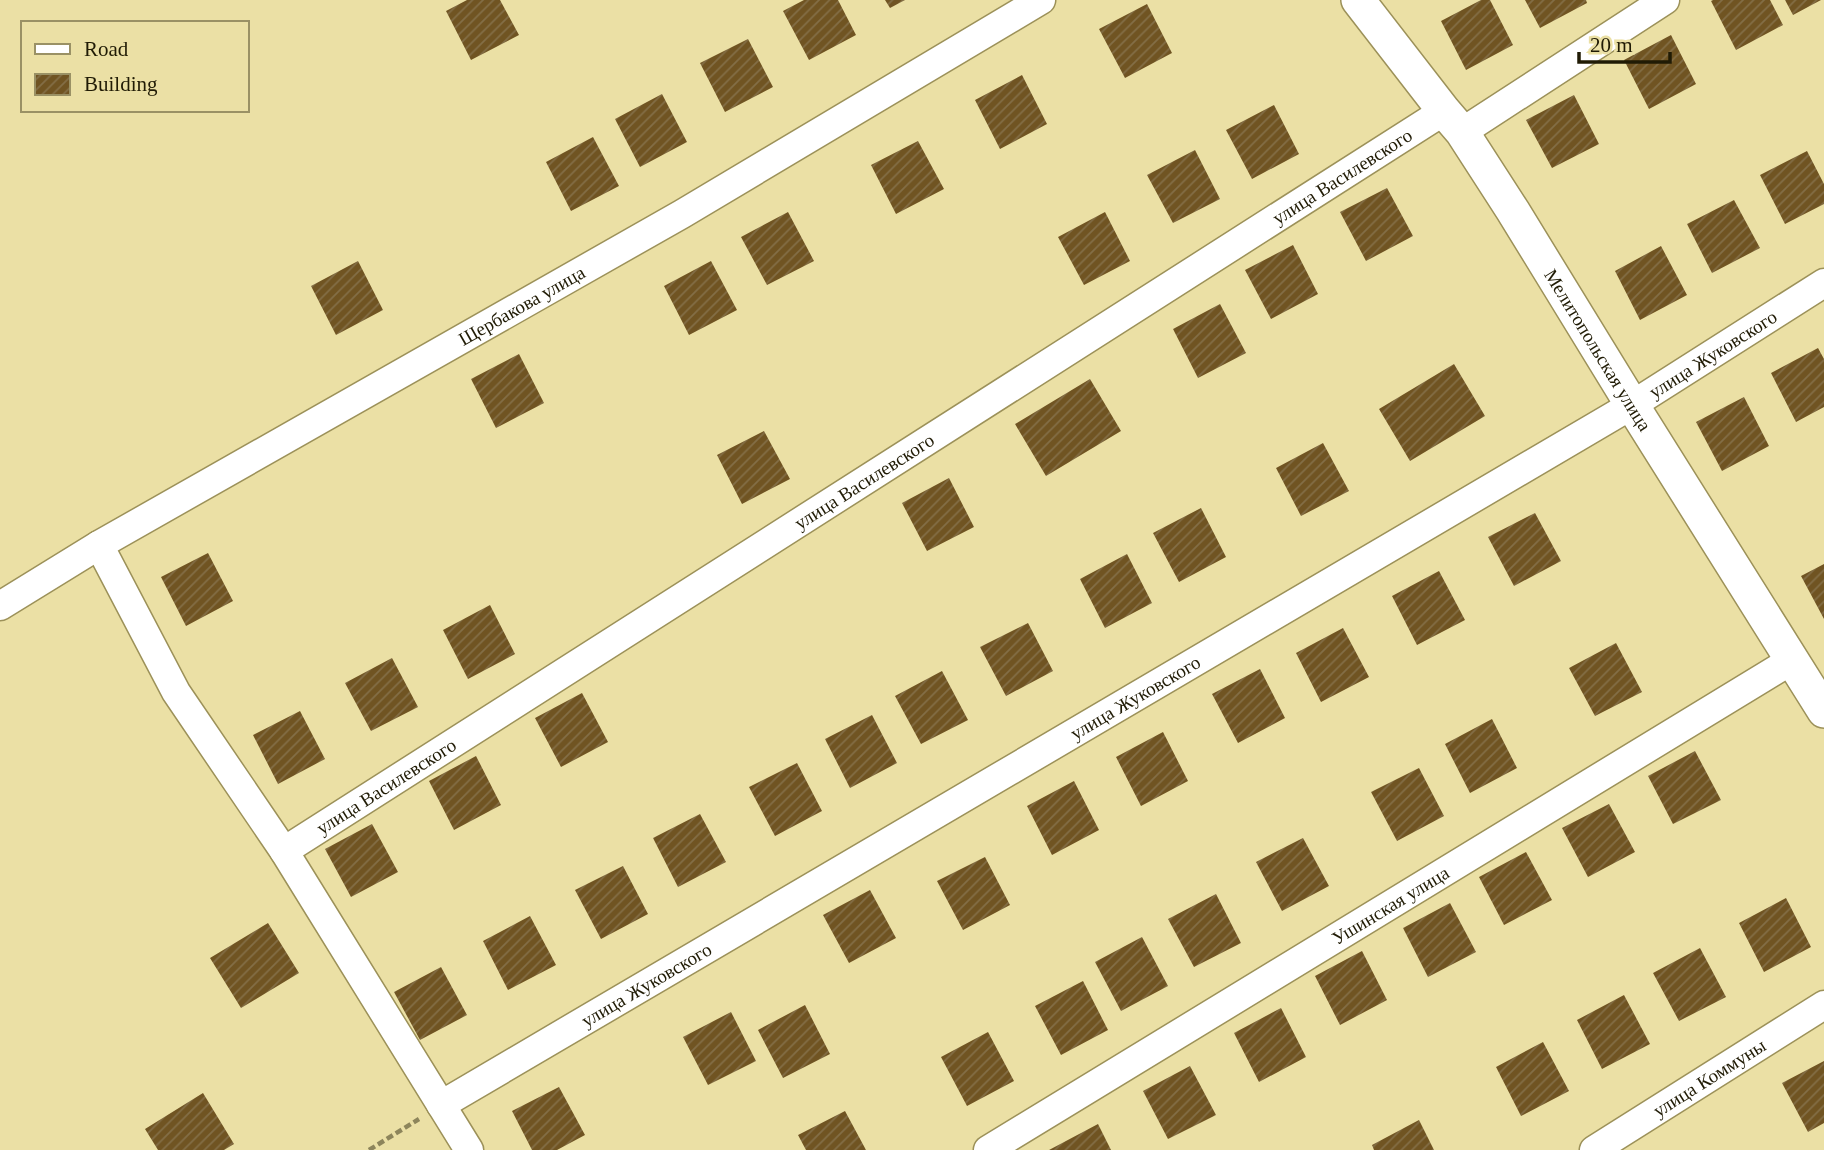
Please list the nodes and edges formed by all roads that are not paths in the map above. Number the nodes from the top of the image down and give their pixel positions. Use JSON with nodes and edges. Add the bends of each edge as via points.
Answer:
{"nodes":[{"id":1,"x":1041,"y":0,"type":"edge"},
{"id":2,"x":1358,"y":0,"type":"edge"},
{"id":3,"x":1665,"y":0,"type":"edge"},
{"id":4,"x":1453,"y":122,"type":"junction"},
{"id":5,"x":1824,"y":283,"type":"edge"},
{"id":6,"x":1632,"y":405,"type":"junction"},
{"id":7,"x":99,"y":545,"type":"junction"},
{"id":8,"x":0,"y":606,"type":"edge"},
{"id":9,"x":1792,"y":660,"type":"junction"},
{"id":10,"x":1821,"y":699,"type":"edge"},
{"id":11,"x":284,"y":851,"type":"junction"},
{"id":12,"x":1824,"y":1005,"type":"edge"},
{"id":13,"x":441,"y":1105,"type":"junction"},
{"id":14,"x":469,"y":1150,"type":"edge"},
{"id":15,"x":988,"y":1150,"type":"edge"},
{"id":16,"x":1594,"y":1150,"type":"edge"}],
"edges":[{"from":1,"to":7,"type":"street","name":"Щербакова улица","via":[[669,221]]},
{"from":2,"to":4,"type":"street","name":"Мелитопольская улица"},
{"from":3,"to":4,"type":"street","name":"улица Василевского"},
{"from":4,"to":6,"type":"street","name":"Мелитопольская улица"},
{"from":4,"to":11,"type":"street","name":"улица Василевского"},
{"from":5,"to":6,"type":"street","name":"улица Жуковского"},
{"from":6,"to":9,"type":"street","name":"Мелитопольская улица"},
{"from":6,"to":13,"type":"street","name":"улица Жуковского"},
{"from":7,"to":8,"type":"street","name":"Щербакова улица"},
{"from":7,"to":11,"type":"street","via":[[176,692]]},
{"from":9,"to":10,"type":"street","name":"Мелитопольская улица"},
{"from":9,"to":15,"type":"street","name":"Ушинская улица"},
{"from":11,"to":13,"type":"street"},
{"from":12,"to":16,"type":"street","name":"улица Коммуны"},
{"from":13,"to":14,"type":"street"}]}
